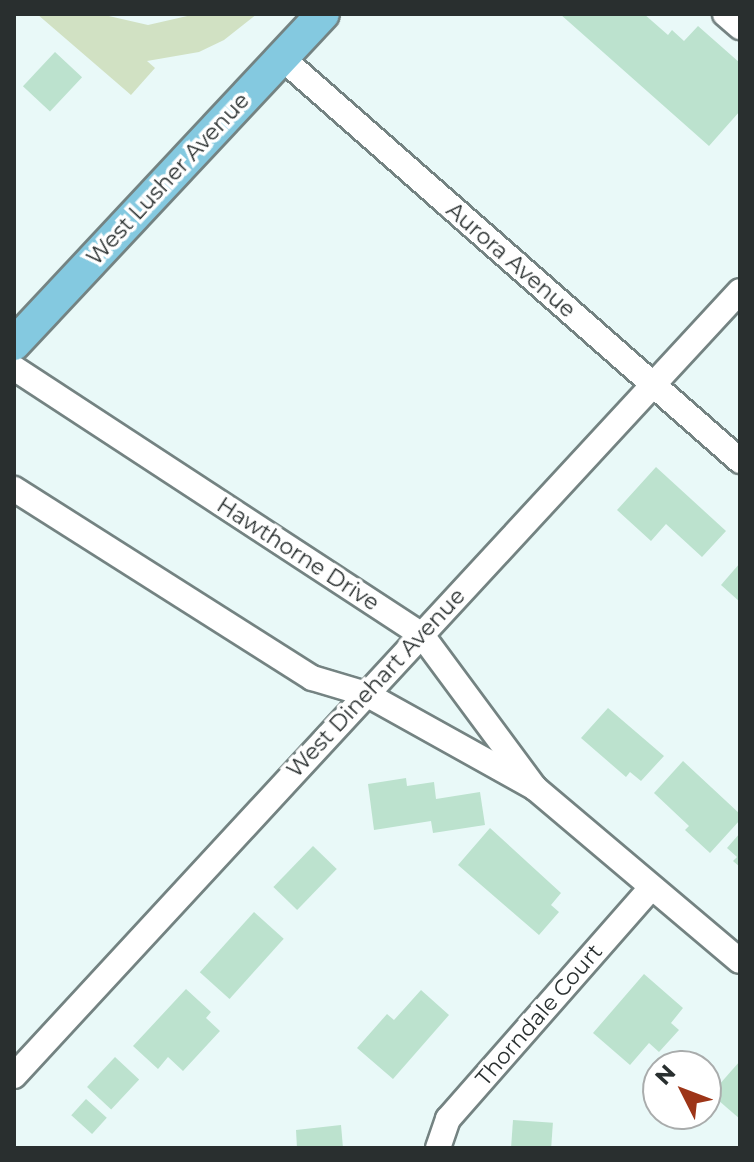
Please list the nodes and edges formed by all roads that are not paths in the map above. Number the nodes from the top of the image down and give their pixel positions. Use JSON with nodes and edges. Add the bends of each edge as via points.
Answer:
{"nodes":[{"id":1,"x":323,"y":14,"type":"edge"},
{"id":2,"x":725,"y":14,"type":"edge"},
{"id":3,"x":740,"y":27,"type":"edge"},
{"id":4,"x":282,"y":58,"type":"junction"},
{"id":5,"x":740,"y":291,"type":"edge"},
{"id":6,"x":15,"y":346,"type":"edge"},
{"id":7,"x":652,"y":384,"type":"junction"},
{"id":8,"x":740,"y":461,"type":"edge"},
{"id":9,"x":14,"y":489,"type":"edge"},
{"id":10,"x":421,"y":634,"type":"junction"},
{"id":11,"x":366,"y":694,"type":"junction"},
{"id":12,"x":535,"y":788,"type":"junction"},
{"id":13,"x":651,"y":888,"type":"junction"},
{"id":14,"x":740,"y":961,"type":"edge"},
{"id":15,"x":14,"y":1076,"type":"edge"},
{"id":16,"x":438,"y":1148,"type":"edge"}],
"edges":[{"from":1,"to":4,"type":"main road","name":"West Lusher Avenue"},
{"from":2,"to":3,"type":"street"},
{"from":4,"to":6,"type":"main road","name":"West Lusher Avenue"},
{"from":4,"to":7,"type":"street","name":"Aurora Avenue"},
{"from":5,"to":7,"type":"street","name":"West Dinehart Avenue"},
{"from":6,"to":10,"type":"street","name":"Hawthorne Drive"},
{"from":7,"to":8,"type":"street","name":"Aurora Avenue"},
{"from":7,"to":10,"type":"street","name":"West Dinehart Avenue"},
{"from":9,"to":11,"type":"street","name":"Hawthorne Drive","via":[[312,678]]},
{"from":10,"to":11,"type":"street","name":"West Dinehart Avenue"},
{"from":10,"to":12,"type":"street","name":"Hawthorne Drive"},
{"from":11,"to":12,"type":"street","name":"Hawthorne Drive"},
{"from":11,"to":15,"type":"street","name":"West Dinehart Avenue"},
{"from":12,"to":13,"type":"street","name":"Hawthorne Drive"},
{"from":13,"to":14,"type":"street","name":"Hawthorne Drive"},
{"from":13,"to":16,"type":"street","name":"Thorndale Court","via":[[448,1119]]}]}
